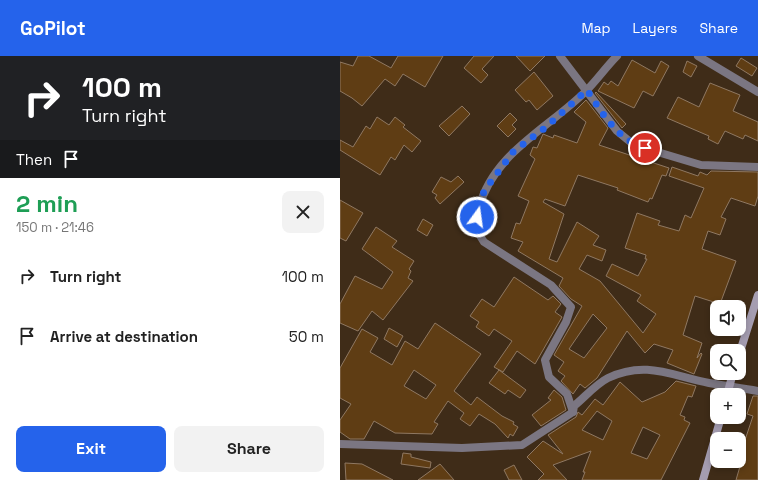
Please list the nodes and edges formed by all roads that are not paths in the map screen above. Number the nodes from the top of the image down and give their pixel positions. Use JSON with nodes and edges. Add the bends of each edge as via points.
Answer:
{"nodes":[{"id":1,"x":560,"y":56,"type":"edge"},
{"id":2,"x":616,"y":56,"type":"edge"},
{"id":3,"x":698,"y":56,"type":"edge"},
{"id":4,"x":587,"y":90,"type":"junction"},
{"id":5,"x":758,"y":92,"type":"edge"},
{"id":6,"x":758,"y":167,"type":"edge"},
{"id":7,"x":758,"y":295,"type":"edge"},
{"id":8,"x":742,"y":344,"type":"edge"},
{"id":9,"x":731,"y":380,"type":"edge"},
{"id":10,"x":729,"y":386,"type":"junction"},
{"id":11,"x":758,"y":391,"type":"edge"},
{"id":12,"x":573,"y":412,"type":"junction"},
{"id":13,"x":719,"y":424,"type":"edge"},
{"id":14,"x":340,"y":444,"type":"edge"},
{"id":15,"x":703,"y":480,"type":"edge"}],
"edges":[{"from":1,"to":4,"type":"street"},
{"from":2,"to":4,"type":"street"},
{"from":3,"to":5,"type":"street"},
{"from":4,"to":6,"type":"street","via":[[617,131],[634,145],[701,165]]},
{"from":4,"to":12,"type":"street","via":[[546,127],[513,152],[484,191],[477,217],[478,234],[484,242],[551,285],[571,307],[566,322],[545,360],[549,377],[567,394]]},
{"from":7,"to":8,"type":"main road"},
{"from":9,"to":10,"type":"main road"},
{"from":10,"to":11,"type":"street"},
{"from":10,"to":12,"type":"street","via":[[659,371],[627,371],[606,379],[574,406]]},
{"from":12,"to":14,"type":"street","via":[[522,445],[462,448]]},
{"from":13,"to":15,"type":"main road"}]}
